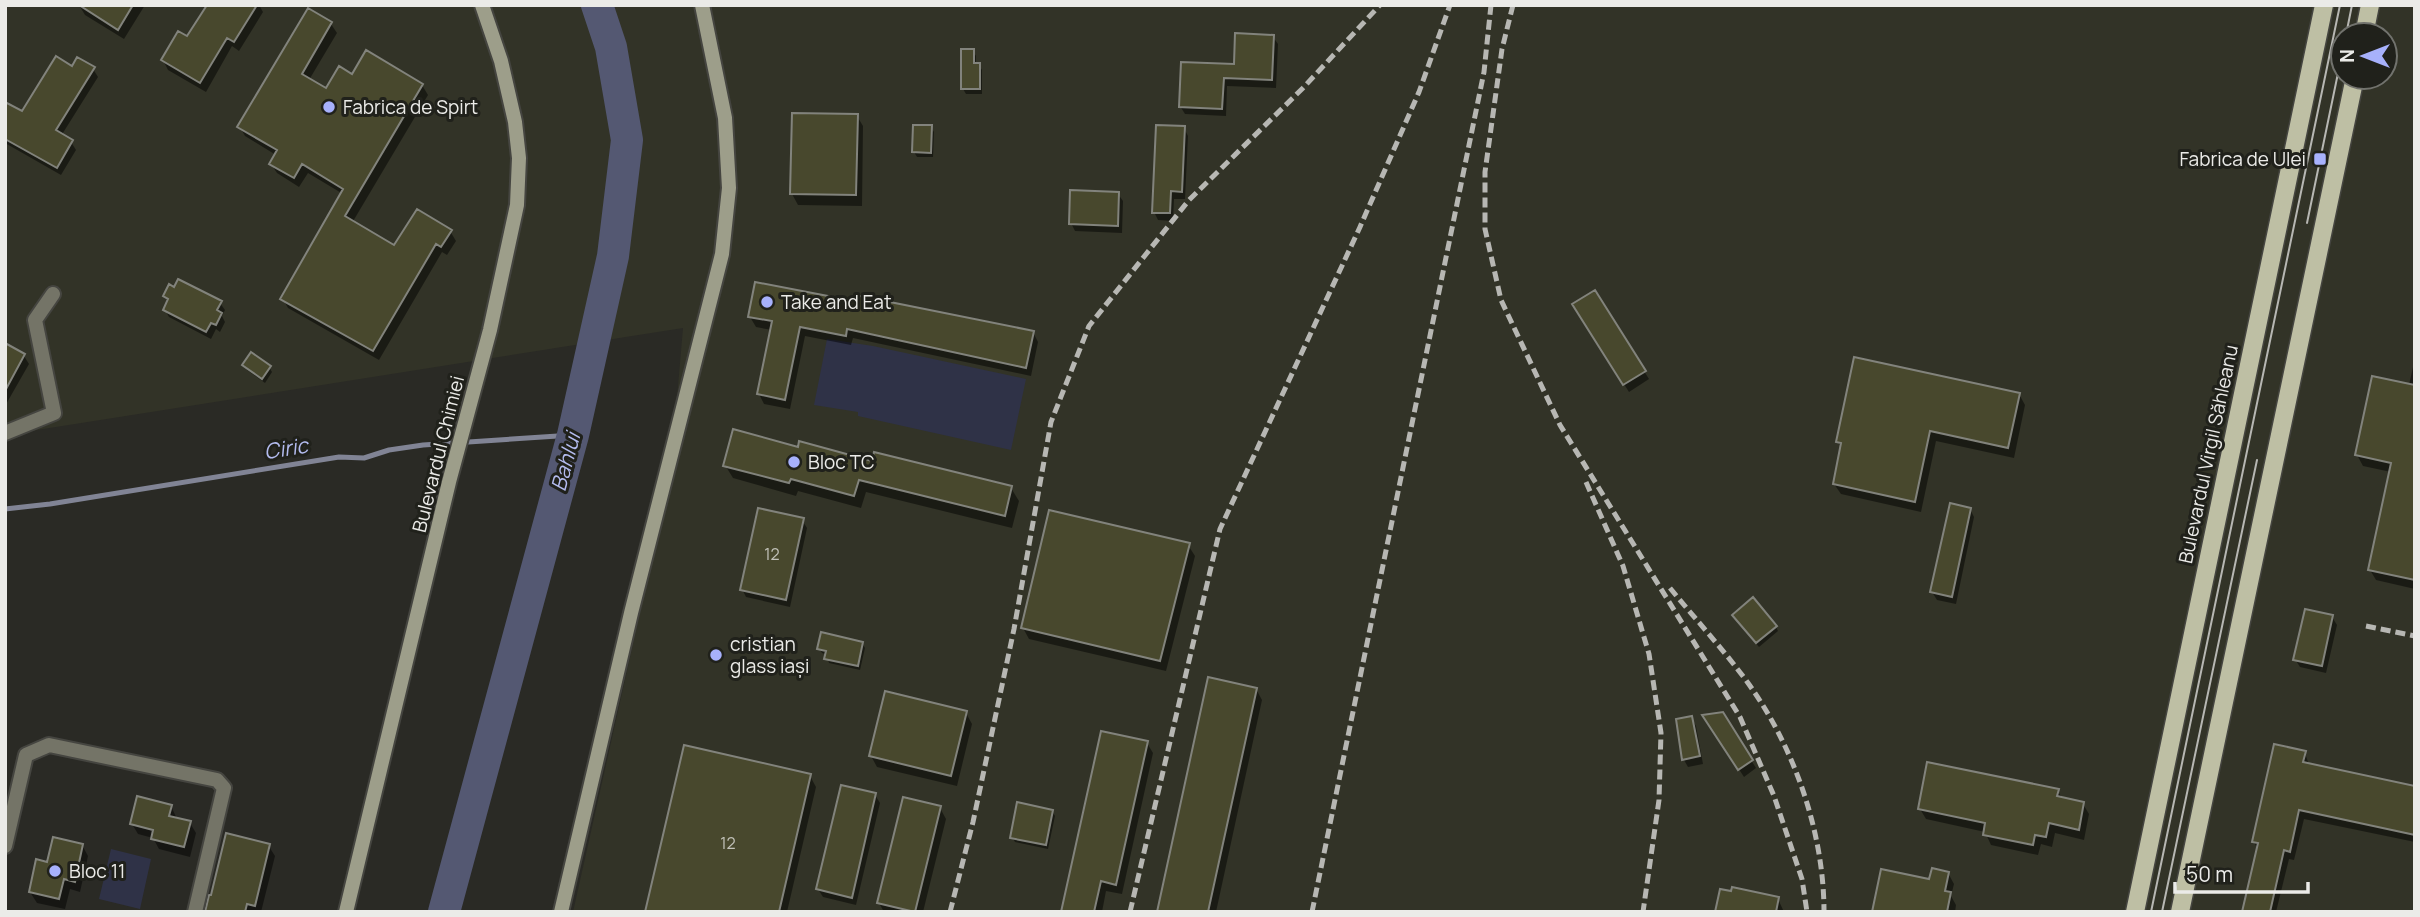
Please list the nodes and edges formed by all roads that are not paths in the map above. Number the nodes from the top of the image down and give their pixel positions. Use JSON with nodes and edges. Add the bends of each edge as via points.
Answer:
{"nodes":[{"id":1,"x":482,"y":5,"type":"edge"},
{"id":2,"x":702,"y":5,"type":"edge"},
{"id":3,"x":2323,"y":5,"type":"edge"},
{"id":4,"x":2352,"y":91,"type":"edge"},
{"id":5,"x":53,"y":294,"type":"dead end"},
{"id":6,"x":5,"y":433,"type":"edge"},
{"id":7,"x":5,"y":846,"type":"edge"},
{"id":8,"x":195,"y":912,"type":"edge"},
{"id":9,"x":346,"y":912,"type":"edge"},
{"id":10,"x":561,"y":912,"type":"edge"},
{"id":11,"x":2134,"y":912,"type":"edge"},
{"id":12,"x":2180,"y":912,"type":"edge"}],
"edges":[{"from":1,"to":9,"type":"street","name":"Bulevardul Chimiei","via":[[515,122],[517,205]]},
{"from":2,"to":10,"type":"street","via":[[725,118],[729,188],[722,254]]},
{"from":3,"to":11,"type":"main road","name":"Bulevardul Virgil Săhleanu"},
{"from":4,"to":12,"type":"main road"},
{"from":5,"to":6,"type":"street","via":[[35,320],[54,413]]},
{"from":7,"to":8,"type":"street","via":[[26,755],[49,745],[217,780],[224,789]]}]}
